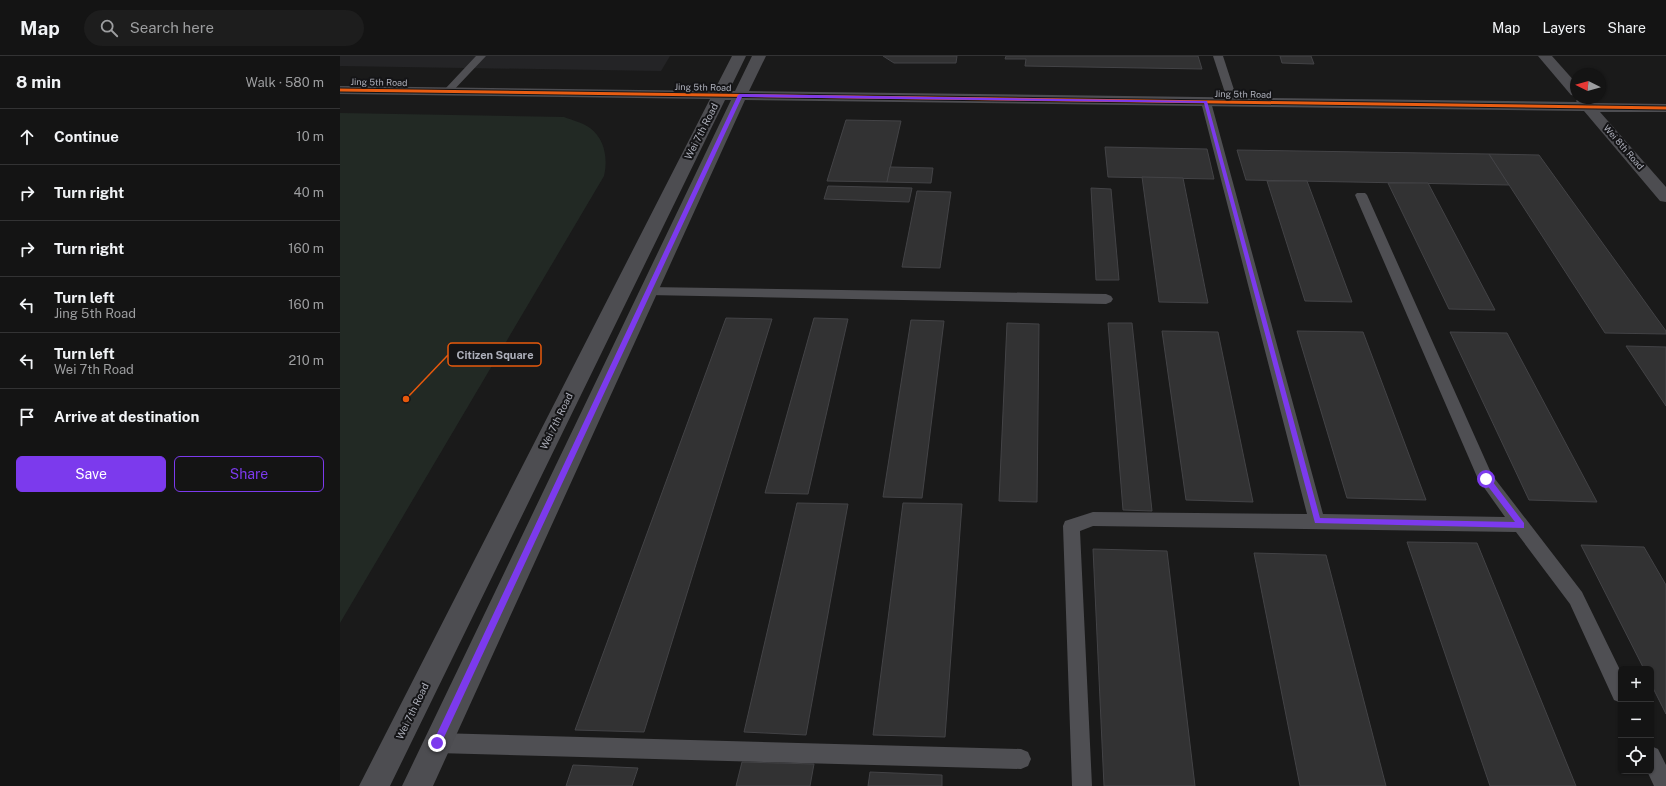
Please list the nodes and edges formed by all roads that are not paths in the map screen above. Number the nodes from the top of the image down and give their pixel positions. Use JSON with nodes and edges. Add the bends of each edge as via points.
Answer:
{"nodes":[{"id":1,"x":481,"y":56,"type":"edge"},
{"id":2,"x":739,"y":56,"type":"edge"},
{"id":3,"x":759,"y":56,"type":"edge"},
{"id":4,"x":1218,"y":56,"type":"edge"},
{"id":5,"x":1545,"y":56,"type":"edge"},
{"id":6,"x":1570,"y":85,"type":"edge"},
{"id":7,"x":340,"y":90,"type":"edge"},
{"id":8,"x":448,"y":92,"type":"junction"},
{"id":9,"x":730,"y":95,"type":"junction"},
{"id":10,"x":1206,"y":102,"type":"junction"},
{"id":11,"x":1233,"y":102,"type":"junction"},
{"id":12,"x":1570,"y":102,"type":"edge"},
{"id":13,"x":1587,"y":104,"type":"edge"},
{"id":14,"x":1606,"y":104,"type":"edge"},
{"id":15,"x":1666,"y":108,"type":"edge"},
{"id":16,"x":1361,"y":195,"type":"dead end"},
{"id":17,"x":1666,"y":197,"type":"edge"},
{"id":18,"x":648,"y":291,"type":"junction"},
{"id":19,"x":1106,"y":299,"type":"dead end"},
{"id":20,"x":1317,"y":521,"type":"junction"},
{"id":21,"x":1522,"y":525,"type":"junction"},
{"id":22,"x":1618,"y":687,"type":"edge"},
{"id":23,"x":437,"y":743,"type":"junction"},
{"id":24,"x":1021,"y":759,"type":"dead end"},
{"id":25,"x":1654,"y":762,"type":"edge"},
{"id":26,"x":374,"y":786,"type":"edge"},
{"id":27,"x":417,"y":786,"type":"edge"},
{"id":28,"x":1082,"y":786,"type":"edge"},
{"id":29,"x":1665,"y":786,"type":"edge"}],
"edges":[{"from":1,"to":8,"type":"lane"},
{"from":2,"to":9,"type":"street","name":"Wei 7th Road"},
{"from":3,"to":9,"type":"street","name":"Wei 7th Road"},
{"from":4,"to":11,"type":"lane"},
{"from":5,"to":6,"type":"street"},
{"from":7,"to":8,"type":"street","name":"Jing 5th Road"},
{"from":8,"to":9,"type":"street","name":"Jing 5th Road"},
{"from":9,"to":10,"type":"street","name":"Jing 5th Road"},
{"from":9,"to":18,"type":"street","name":"Wei 7th Road"},
{"from":9,"to":26,"type":"street","name":"Wei 7th Road"},
{"from":10,"to":11,"type":"street","name":"Jing 5th Road"},
{"from":10,"to":20,"type":"lane"},
{"from":11,"to":12,"type":"street","name":"Jing 5th Road"},
{"from":13,"to":17,"type":"street","name":"Wei 8th Road"},
{"from":14,"to":15,"type":"street","name":"Jing 5th Road"},
{"from":16,"to":21,"type":"lane","via":[[1486,479]]},
{"from":18,"to":19,"type":"lane"},
{"from":18,"to":23,"type":"street","name":"Wei 7th Road"},
{"from":20,"to":21,"type":"lane"},
{"from":20,"to":28,"type":"lane","via":[[1093,519],[1071,526]]},
{"from":21,"to":22,"type":"lane","via":[[1576,598]]},
{"from":23,"to":24,"type":"lane"},
{"from":23,"to":27,"type":"street","name":"Wei 7th Road"},
{"from":25,"to":29,"type":"lane"}]}
